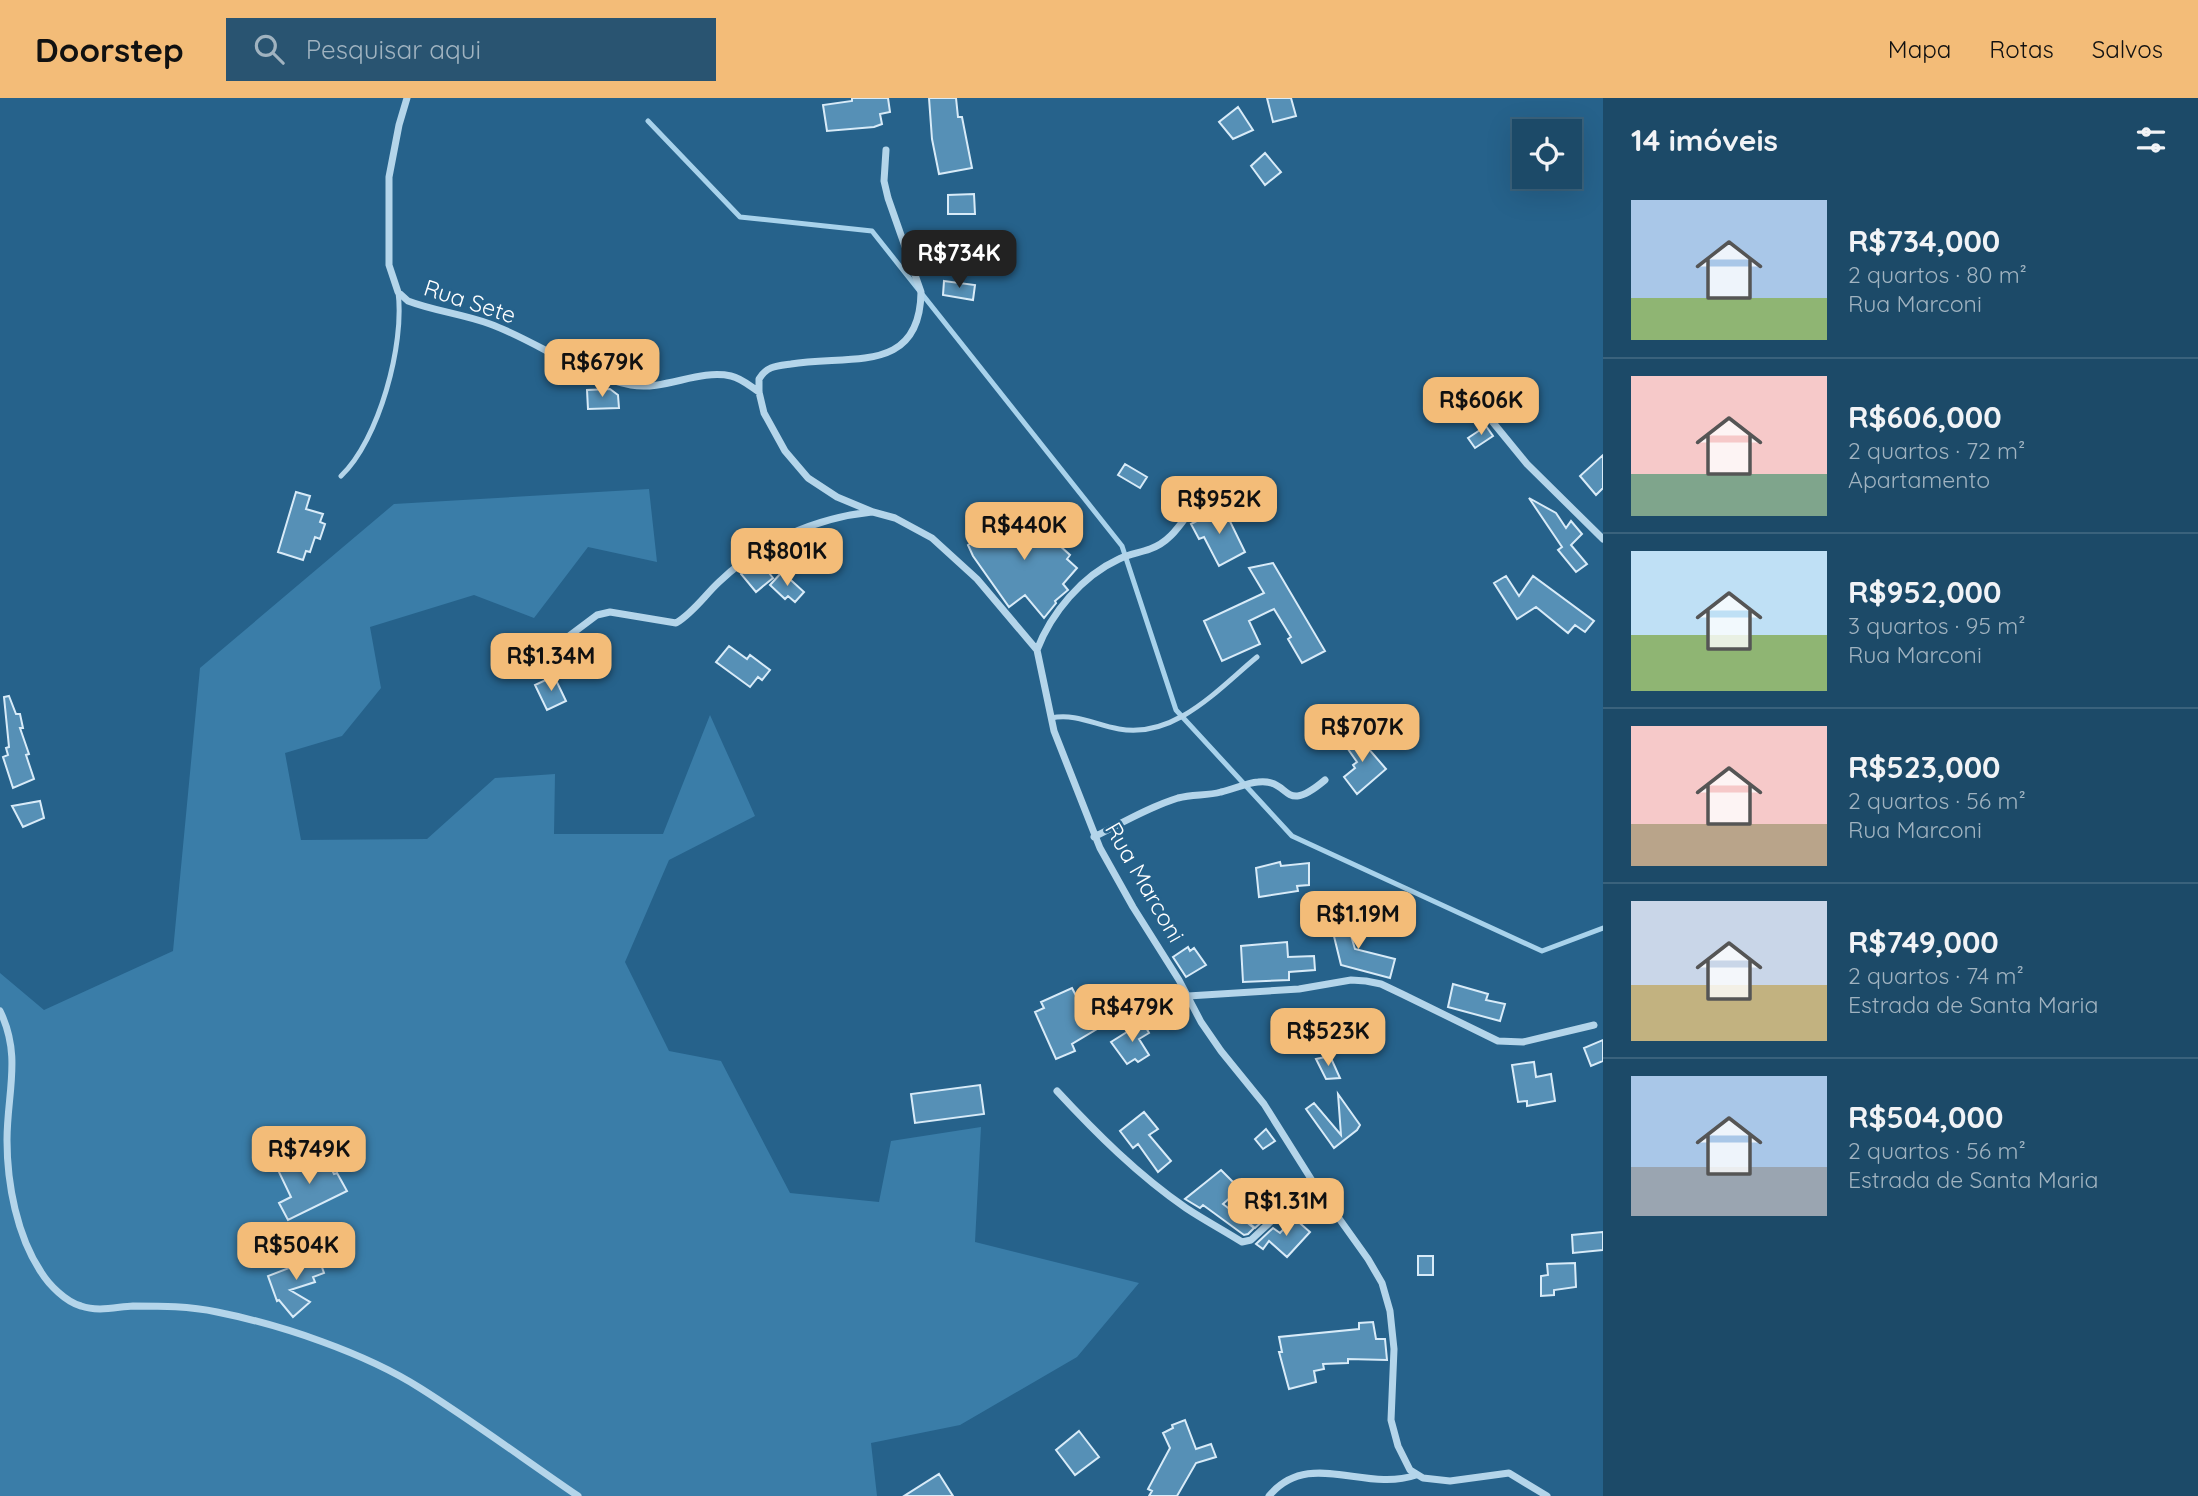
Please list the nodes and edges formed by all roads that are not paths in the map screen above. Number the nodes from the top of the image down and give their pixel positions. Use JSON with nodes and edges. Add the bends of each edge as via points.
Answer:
{"nodes":[{"id":1,"x":407,"y":98,"type":"edge"},
{"id":2,"x":886,"y":150,"type":"dead end"},
{"id":3,"x":398,"y":292,"type":"junction"},
{"id":4,"x":759,"y":392,"type":"junction"},
{"id":5,"x":1491,"y":420,"type":"dead end"},
{"id":6,"x":341,"y":477,"type":"dead end"},
{"id":7,"x":873,"y":512,"type":"junction"},
{"id":8,"x":1189,"y":513,"type":"dead end"},
{"id":9,"x":1603,"y":539,"type":"edge"},
{"id":10,"x":561,"y":642,"type":"dead end"},
{"id":11,"x":1037,"y":650,"type":"junction"},
{"id":12,"x":1257,"y":657,"type":"dead end"},
{"id":13,"x":1051,"y":718,"type":"junction"},
{"id":14,"x":1325,"y":780,"type":"dead end"},
{"id":15,"x":1094,"y":837,"type":"junction"},
{"id":16,"x":1188,"y":996,"type":"junction"},
{"id":17,"x":0,"y":1011,"type":"edge"},
{"id":18,"x":1594,"y":1025,"type":"dead end"},
{"id":19,"x":1057,"y":1091,"type":"dead end"},
{"id":20,"x":1313,"y":1182,"type":"junction"},
{"id":21,"x":1416,"y":1475,"type":"junction"},
{"id":22,"x":578,"y":1496,"type":"edge"},
{"id":23,"x":1269,"y":1496,"type":"edge"},
{"id":24,"x":1547,"y":1496,"type":"edge"}],
"edges":[{"from":1,"to":3,"type":"street","name":"Rua Sete","via":[[388,177],[389,265]]},
{"from":2,"to":4,"type":"street","via":[[888,198],[922,292],[912,334],[901,346],[872,358],[770,367],[759,379]]},
{"from":3,"to":4,"type":"street","name":"Rua Sete","via":[[408,301],[488,323],[615,381],[649,387],[702,376],[730,376]]},
{"from":3,"to":6,"type":"lane","via":[[400,318],[393,370],[364,448]]},
{"from":4,"to":7,"type":"street","name":"Rua Marconi","via":[[764,413],[785,452],[808,478]]},
{"from":5,"to":9,"type":"street","via":[[1527,464]]},
{"from":7,"to":10,"type":"street","via":[[823,520],[769,544],[735,568],[676,623],[610,612],[597,615]]},
{"from":7,"to":11,"type":"street","name":"Rua Marconi","via":[[895,518],[950,553]]},
{"from":8,"to":11,"type":"street","via":[[1162,543],[1117,559],[1081,586],[1060,607]]},
{"from":11,"to":13,"type":"street","name":"Rua Marconi"},
{"from":12,"to":13,"type":"lane","via":[[1194,710],[1160,727],[1124,730],[1077,717]]},
{"from":13,"to":15,"type":"street","name":"Rua Marconi"},
{"from":14,"to":15,"type":"street","via":[[1304,796],[1290,795],[1273,783],[1256,782],[1179,798]]},
{"from":15,"to":16,"type":"street","name":"Rua Marconi"},
{"from":16,"to":18,"type":"street","via":[[1366,981],[1498,1041],[1523,1042]]},
{"from":16,"to":20,"type":"street","name":"Rua Marconi","via":[[1201,1023],[1264,1104]]},
{"from":17,"to":22,"type":"street","via":[[14,1062],[7,1140],[10,1183],[25,1243],[42,1275],[69,1301],[100,1309],[188,1307],[309,1338],[419,1387]]},
{"from":19,"to":20,"type":"street","via":[[1109,1144],[1184,1207],[1242,1242],[1251,1240]]},
{"from":20,"to":21,"type":"street","name":"Rua Marconi","via":[[1382,1283],[1394,1349],[1391,1420],[1403,1459]]},
{"from":21,"to":23,"type":"street","via":[[1392,1482],[1303,1473]]},
{"from":21,"to":24,"type":"street","via":[[1450,1481],[1509,1473]]}]}
